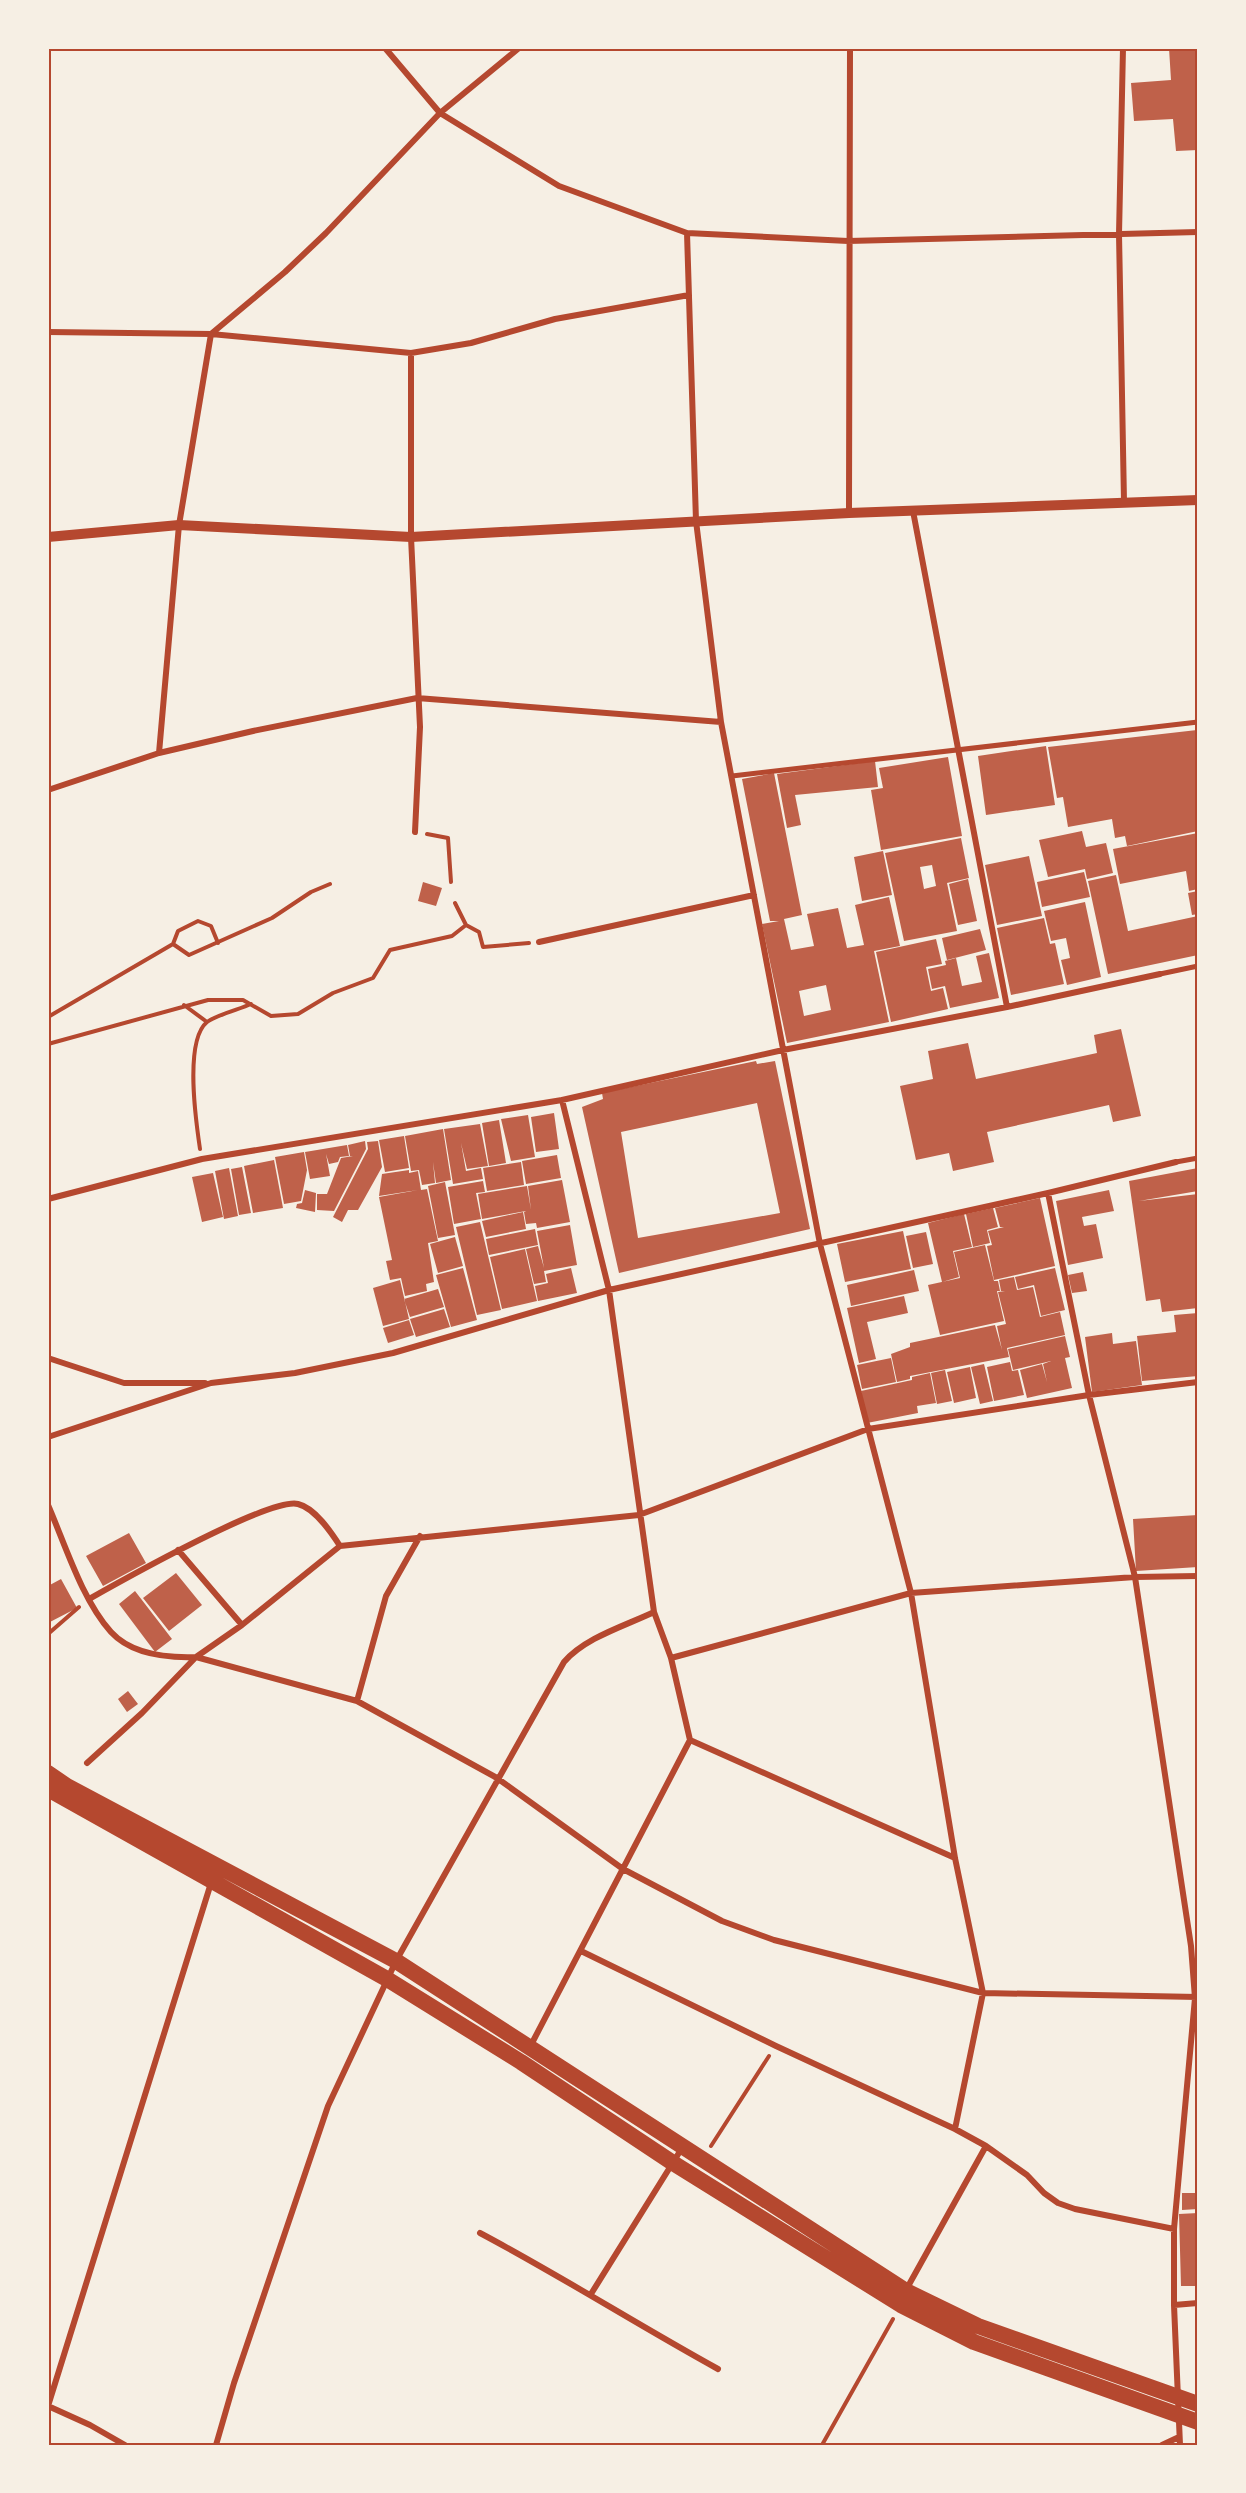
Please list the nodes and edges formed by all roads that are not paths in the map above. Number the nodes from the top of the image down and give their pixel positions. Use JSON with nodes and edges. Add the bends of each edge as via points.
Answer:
{"nodes":[{"id":1,"x":385,"y":48,"type":"edge"},
{"id":2,"x":519,"y":48,"type":"edge"},
{"id":3,"x":850,"y":48,"type":"edge"},
{"id":4,"x":1123,"y":48,"type":"edge"},
{"id":5,"x":441,"y":113,"type":"junction"},
{"id":6,"x":1198,"y":232,"type":"edge"},
{"id":7,"x":687,"y":233,"type":"junction"},
{"id":8,"x":1119,"y":234,"type":"junction"},
{"id":9,"x":849,"y":241,"type":"junction"},
{"id":10,"x":689,"y":296,"type":"junction"},
{"id":11,"x":48,"y":332,"type":"edge"},
{"id":12,"x":211,"y":334,"type":"junction"},
{"id":13,"x":411,"y":352,"type":"junction"},
{"id":14,"x":1198,"y":500,"type":"edge"},
{"id":15,"x":1124,"y":501,"type":"junction"},
{"id":16,"x":913,"y":511,"type":"junction"},
{"id":17,"x":849,"y":513,"type":"junction"},
{"id":18,"x":696,"y":521,"type":"junction"},
{"id":19,"x":179,"y":525,"type":"junction"},
{"id":20,"x":48,"y":537,"type":"edge"},
{"id":21,"x":411,"y":537,"type":"junction"},
{"id":22,"x":417,"y":698,"type":"junction"},
{"id":23,"x":721,"y":722,"type":"junction"},
{"id":24,"x":1198,"y":722,"type":"edge"},
{"id":25,"x":958,"y":749,"type":"junction"},
{"id":26,"x":159,"y":753,"type":"junction"},
{"id":27,"x":732,"y":776,"type":"junction"},
{"id":28,"x":48,"y":790,"type":"edge"},
{"id":29,"x":415,"y":832,"type":"road end"},
{"id":30,"x":754,"y":895,"type":"junction"},
{"id":31,"x":539,"y":942,"type":"road end"},
{"id":32,"x":1198,"y":966,"type":"edge"},
{"id":33,"x":1160,"y":974,"type":"joint"},
{"id":34,"x":1007,"y":1007,"type":"junction"},
{"id":35,"x":783,"y":1050,"type":"junction"},
{"id":36,"x":562,"y":1100,"type":"junction"},
{"id":37,"x":1198,"y":1158,"type":"edge"},
{"id":38,"x":1176,"y":1162,"type":"joint"},
{"id":39,"x":1048,"y":1193,"type":"junction"},
{"id":40,"x":48,"y":1199,"type":"edge"},
{"id":41,"x":820,"y":1244,"type":"junction"},
{"id":42,"x":609,"y":1290,"type":"junction"},
{"id":43,"x":48,"y":1358,"type":"edge"},
{"id":44,"x":1198,"y":1382,"type":"edge"},
{"id":45,"x":211,"y":1383,"type":"junction"},
{"id":46,"x":1089,"y":1395,"type":"junction"},
{"id":47,"x":868,"y":1429,"type":"junction"},
{"id":48,"x":48,"y":1437,"type":"edge"},
{"id":49,"x":48,"y":1505,"type":"edge"},
{"id":50,"x":639,"y":1515,"type":"junction"},
{"id":51,"x":420,"y":1536,"type":"junction"},
{"id":52,"x":340,"y":1546,"type":"junction"},
{"id":53,"x":178,"y":1550,"type":"junction"},
{"id":54,"x":1198,"y":1576,"type":"edge"},
{"id":55,"x":1136,"y":1577,"type":"junction"},
{"id":56,"x":911,"y":1593,"type":"junction"},
{"id":57,"x":89,"y":1599,"type":"junction"},
{"id":58,"x":654,"y":1612,"type":"junction"},
{"id":59,"x":242,"y":1625,"type":"junction"},
{"id":60,"x":196,"y":1658,"type":"junction"},
{"id":61,"x":671,"y":1658,"type":"junction"},
{"id":62,"x":357,"y":1701,"type":"junction"},
{"id":63,"x":690,"y":1740,"type":"junction"},
{"id":64,"x":87,"y":1763,"type":"dead end"},
{"id":65,"x":48,"y":1773,"type":"edge"},
{"id":66,"x":497,"y":1778,"type":"junction"},
{"id":67,"x":55,"y":1793,"type":"edge"},
{"id":68,"x":955,"y":1858,"type":"junction"},
{"id":69,"x":623,"y":1869,"type":"junction"},
{"id":70,"x":214,"y":1873,"type":"junction"},
{"id":71,"x":581,"y":1951,"type":"junction"},
{"id":72,"x":396,"y":1961,"type":"junction"},
{"id":73,"x":387,"y":1979,"type":"junction"},
{"id":74,"x":983,"y":1993,"type":"junction"},
{"id":75,"x":1196,"y":1998,"type":"edge"},
{"id":76,"x":530,"y":2046,"type":"junction"},
{"id":77,"x":521,"y":2062,"type":"junction"},
{"id":78,"x":955,"y":2129,"type":"junction"},
{"id":79,"x":986,"y":2146,"type":"junction"},
{"id":80,"x":682,"y":2148,"type":"junction"},
{"id":81,"x":673,"y":2163,"type":"junction"},
{"id":82,"x":1174,"y":2229,"type":"junction"},
{"id":83,"x":480,"y":2233,"type":"dead end"},
{"id":84,"x":591,"y":2294,"type":"junction"},
{"id":85,"x":903,"y":2298,"type":"junction"},
{"id":86,"x":1198,"y":2303,"type":"edge"},
{"id":87,"x":1174,"y":2305,"type":"junction"},
{"id":88,"x":718,"y":2369,"type":"dead end"},
{"id":89,"x":1178,"y":2397,"type":"junction"},
{"id":90,"x":1198,"y":2404,"type":"edge"},
{"id":91,"x":48,"y":2406,"type":"edge"},
{"id":92,"x":1180,"y":2416,"type":"junction"},
{"id":93,"x":1198,"y":2422,"type":"edge"},
{"id":94,"x":1179,"y":2437,"type":"junction"},
{"id":95,"x":125,"y":2445,"type":"edge"},
{"id":96,"x":216,"y":2445,"type":"edge"},
{"id":97,"x":1162,"y":2445,"type":"edge"},
{"id":98,"x":1180,"y":2445,"type":"edge"}],
"edges":[{"from":1,"to":5,"type":"street"},
{"from":2,"to":5,"type":"street"},
{"from":3,"to":9,"type":"street"},
{"from":4,"to":8,"type":"street"},
{"from":5,"to":7,"type":"street","via":[[559,186]]},
{"from":5,"to":12,"type":"street","via":[[326,233]]},
{"from":6,"to":8,"type":"street"},
{"from":7,"to":9,"type":"street"},
{"from":7,"to":10,"type":"street"},
{"from":8,"to":9,"type":"street"},
{"from":8,"to":15,"type":"street"},
{"from":9,"to":17,"type":"street"},
{"from":10,"to":13,"type":"street","via":[[555,319],[471,343]]},
{"from":10,"to":18,"type":"street"},
{"from":11,"to":12,"type":"street"},
{"from":12,"to":13,"type":"street"},
{"from":12,"to":19,"type":"street"},
{"from":13,"to":21,"type":"street"},
{"from":14,"to":15,"type":"street"},
{"from":15,"to":16,"type":"street"},
{"from":16,"to":17,"type":"street"},
{"from":16,"to":25,"type":"street"},
{"from":17,"to":18,"type":"street"},
{"from":18,"to":21,"type":"street"},
{"from":18,"to":23,"type":"street"},
{"from":19,"to":20,"type":"street"},
{"from":19,"to":21,"type":"street"},
{"from":19,"to":26,"type":"street"},
{"from":21,"to":22,"type":"street"},
{"from":22,"to":23,"type":"street"},
{"from":22,"to":26,"type":"street"},
{"from":22,"to":29,"type":"street","via":[[420,726]]},
{"from":23,"to":27,"type":"street"},
{"from":24,"to":25,"type":"street"},
{"from":25,"to":27,"type":"street"},
{"from":25,"to":34,"type":"street"},
{"from":26,"to":28,"type":"street"},
{"from":27,"to":30,"type":"street"},
{"from":30,"to":31,"type":"street"},
{"from":30,"to":35,"type":"street"},
{"from":32,"to":33,"type":"street"},
{"from":33,"to":34,"type":"street"},
{"from":34,"to":35,"type":"street"},
{"from":35,"to":36,"type":"street"},
{"from":35,"to":41,"type":"street"},
{"from":36,"to":40,"type":"street","via":[[202,1159]]},
{"from":36,"to":42,"type":"street"},
{"from":37,"to":38,"type":"street"},
{"from":38,"to":39,"type":"street"},
{"from":39,"to":41,"type":"street"},
{"from":39,"to":46,"type":"street"},
{"from":41,"to":42,"type":"street"},
{"from":41,"to":47,"type":"street"},
{"from":42,"to":45,"type":"street","via":[[393,1353],[295,1373]]},
{"from":42,"to":50,"type":"street"},
{"from":43,"to":45,"type":"street","via":[[124,1383]]},
{"from":44,"to":46,"type":"street"},
{"from":45,"to":48,"type":"street"},
{"from":46,"to":47,"type":"street"},
{"from":46,"to":55,"type":"street"},
{"from":47,"to":50,"type":"street"},
{"from":47,"to":56,"type":"street"},
{"from":49,"to":57,"type":"street"},
{"from":50,"to":51,"type":"street"},
{"from":50,"to":58,"type":"street"},
{"from":51,"to":52,"type":"street"},
{"from":51,"to":62,"type":"street","via":[[386,1596]]},
{"from":52,"to":53,"type":"street","via":[[310,1510],[291,1503]]},
{"from":52,"to":59,"type":"street"},
{"from":53,"to":57,"type":"street"},
{"from":53,"to":59,"type":"street"},
{"from":54,"to":55,"type":"street"},
{"from":55,"to":56,"type":"street"},
{"from":55,"to":75,"type":"street"},
{"from":56,"to":61,"type":"street"},
{"from":56,"to":68,"type":"street"},
{"from":57,"to":60,"type":"street","via":[[111,1632],[131,1646],[149,1654]]},
{"from":58,"to":61,"type":"street"},
{"from":58,"to":66,"type":"street","via":[[573,1651]]},
{"from":59,"to":60,"type":"street"},
{"from":60,"to":62,"type":"street"},
{"from":60,"to":64,"type":"street"},
{"from":61,"to":63,"type":"street"},
{"from":62,"to":66,"type":"street"},
{"from":63,"to":68,"type":"street"},
{"from":63,"to":69,"type":"street"},
{"from":65,"to":67,"type":"highway"},
{"from":66,"to":69,"type":"street"},
{"from":66,"to":72,"type":"street"},
{"from":67,"to":70,"type":"highway"},
{"from":68,"to":74,"type":"street"},
{"from":69,"to":71,"type":"street"},
{"from":69,"to":74,"type":"street","via":[[722,1921],[774,1940]]},
{"from":70,"to":72,"type":"highway"},
{"from":70,"to":73,"type":"highway"},
{"from":70,"to":91,"type":"street"},
{"from":71,"to":76,"type":"street"},
{"from":71,"to":78,"type":"street"},
{"from":72,"to":73,"type":"street"},
{"from":72,"to":76,"type":"highway"},
{"from":73,"to":77,"type":"highway"},
{"from":73,"to":96,"type":"street","via":[[328,2106]]},
{"from":74,"to":75,"type":"street"},
{"from":74,"to":78,"type":"street"},
{"from":75,"to":82,"type":"street"},
{"from":76,"to":77,"type":"street"},
{"from":76,"to":80,"type":"highway"},
{"from":77,"to":81,"type":"highway"},
{"from":78,"to":79,"type":"street"},
{"from":79,"to":82,"type":"street","via":[[1058,2203]]},
{"from":79,"to":85,"type":"street"},
{"from":80,"to":81,"type":"street"},
{"from":80,"to":85,"type":"highway"},
{"from":81,"to":84,"type":"street"},
{"from":81,"to":85,"type":"highway"},
{"from":82,"to":87,"type":"street"},
{"from":83,"to":84,"type":"street"},
{"from":84,"to":88,"type":"street"},
{"from":85,"to":89,"type":"highway"},
{"from":85,"to":92,"type":"highway","via":[[974,2342]]},
{"from":86,"to":87,"type":"street"},
{"from":87,"to":89,"type":"street"},
{"from":89,"to":90,"type":"highway"},
{"from":89,"to":92,"type":"street"},
{"from":91,"to":95,"type":"street"},
{"from":92,"to":93,"type":"highway"},
{"from":92,"to":94,"type":"street"},
{"from":94,"to":97,"type":"street"},
{"from":94,"to":98,"type":"street"}]}
